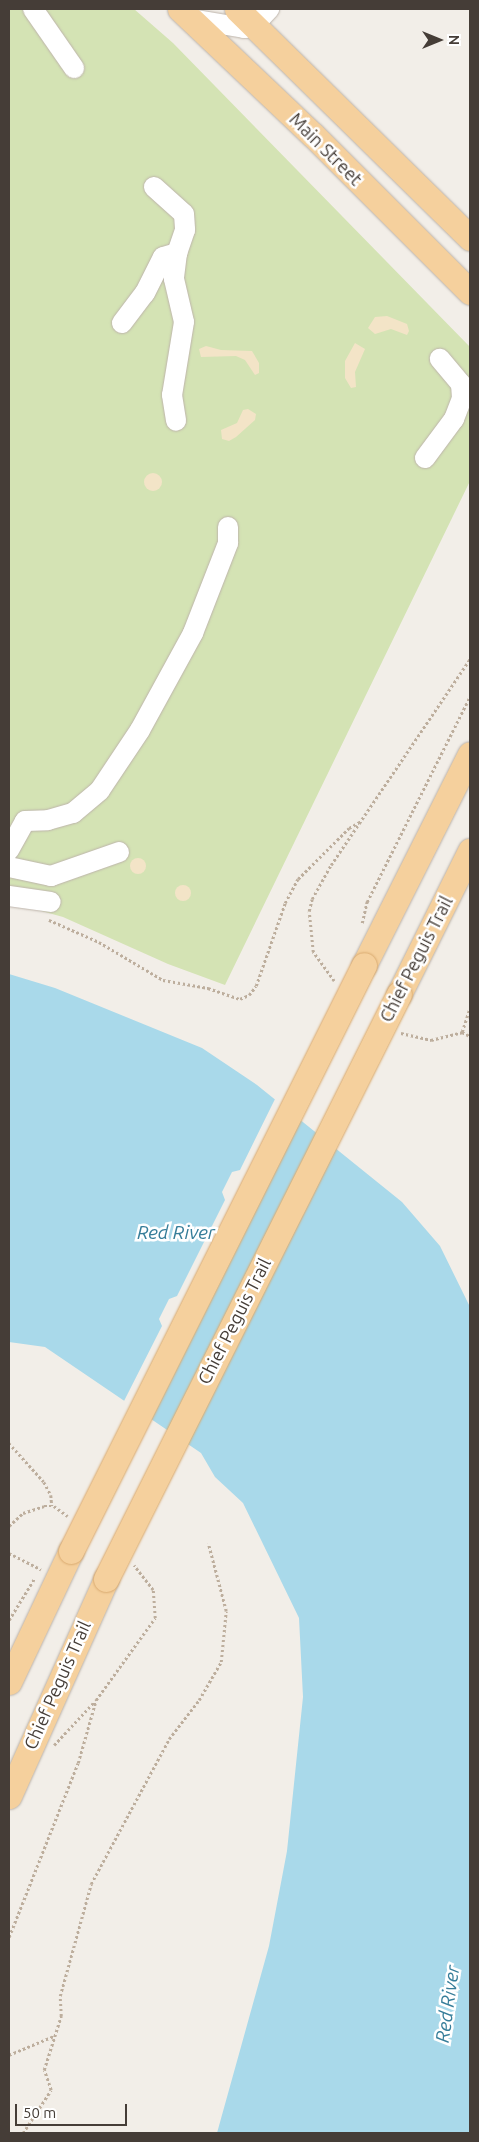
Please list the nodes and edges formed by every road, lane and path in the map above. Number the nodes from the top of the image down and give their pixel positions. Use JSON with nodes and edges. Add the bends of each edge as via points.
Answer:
{"nodes":[{"id":1,"x":33,"y":9,"type":"edge"},
{"id":2,"x":185,"y":14,"type":"edge"},
{"id":3,"x":254,"y":14,"type":"edge"},
{"id":4,"x":74,"y":68,"type":"dead end"},
{"id":5,"x":154,"y":187,"type":"dead end"},
{"id":6,"x":470,"y":238,"type":"edge"},
{"id":7,"x":177,"y":253,"type":"junction"},
{"id":8,"x":470,"y":292,"type":"edge"},
{"id":9,"x":122,"y":323,"type":"dead end"},
{"id":10,"x":440,"y":359,"type":"dead end"},
{"id":11,"x":176,"y":421,"type":"dead end"},
{"id":12,"x":425,"y":458,"type":"dead end"},
{"id":13,"x":228,"y":527,"type":"dead end"},
{"id":14,"x":470,"y":659,"type":"edge"},
{"id":15,"x":470,"y":696,"type":"edge"},
{"id":16,"x":470,"y":754,"type":"edge"},
{"id":17,"x":363,"y":820,"type":"junction"},
{"id":18,"x":9,"y":850,"type":"edge"},
{"id":19,"x":470,"y":851,"type":"edge"},
{"id":20,"x":120,"y":852,"type":"dead end"},
{"id":21,"x":9,"y":867,"type":"edge"},
{"id":22,"x":9,"y":896,"type":"edge"},
{"id":23,"x":47,"y":910,"type":"joint"},
{"id":24,"x":361,"y":930,"type":"dead end"},
{"id":25,"x":330,"y":977,"type":"dead end"},
{"id":26,"x":470,"y":1008,"type":"edge"},
{"id":27,"x":392,"y":1030,"type":"dead end"},
{"id":28,"x":462,"y":1032,"type":"junction"},
{"id":29,"x":470,"y":1036,"type":"edge"},
{"id":30,"x":9,"y":1443,"type":"edge"},
{"id":31,"x":52,"y":1506,"type":"junction"},
{"id":32,"x":66,"y":1514,"type":"dead end"},
{"id":33,"x":9,"y":1526,"type":"edge"},
{"id":34,"x":208,"y":1543,"type":"dead end"},
{"id":35,"x":9,"y":1553,"type":"edge"},
{"id":36,"x":45,"y":1561,"type":"dead end"},
{"id":37,"x":41,"y":1569,"type":"junction"},
{"id":38,"x":143,"y":1573,"type":"dead end"},
{"id":39,"x":9,"y":1620,"type":"edge"},
{"id":40,"x":9,"y":1682,"type":"edge"},
{"id":41,"x":96,"y":1700,"type":"junction"},
{"id":42,"x":50,"y":1749,"type":"dead end"},
{"id":43,"x":9,"y":1796,"type":"edge"},
{"id":44,"x":9,"y":1937,"type":"edge"},
{"id":45,"x":55,"y":2036,"type":"junction"},
{"id":46,"x":9,"y":2055,"type":"edge"},
{"id":47,"x":23,"y":2133,"type":"edge"}],
"edges":[{"from":1,"to":4,"type":"lane"},
{"from":2,"to":3,"type":"lane","via":[[244,28]]},
{"from":2,"to":8,"type":"main road","name":"Main Street"},
{"from":3,"to":6,"type":"main road"},
{"from":5,"to":7,"type":"lane","via":[[184,214],[186,230]]},
{"from":7,"to":9,"type":"lane","via":[[163,257],[145,293]]},
{"from":7,"to":11,"type":"lane","via":[[174,279],[184,322],[172,394]]},
{"from":10,"to":12,"type":"lane","via":[[462,384],[462,398],[454,419]]},
{"from":13,"to":18,"type":"lane","via":[[228,543],[193,633],[140,730],[106,782],[94,799],[73,813],[48,820],[24,821]]},
{"from":14,"to":17,"type":"path"},
{"from":15,"to":24,"type":"path","via":[[367,902]]},
{"from":16,"to":40,"type":"main road","bridge":true,"via":[[71,1551]]},
{"from":17,"to":23,"type":"path","via":[[349,828],[298,879],[285,904],[256,986],[249,995],[240,999],[208,988],[163,980]]},
{"from":17,"to":25,"type":"path","via":[[331,865],[308,911],[313,952]]},
{"from":19,"to":43,"type":"main road","name":"Chief Peguis Trail","bridge":true,"via":[[106,1579]]},
{"from":20,"to":21,"type":"lane","via":[[51,876]]},
{"from":22,"to":23,"type":"lane"},
{"from":26,"to":28,"type":"path"},
{"from":27,"to":28,"type":"path","via":[[431,1040]]},
{"from":28,"to":29,"type":"path"},
{"from":30,"to":31,"type":"path","via":[[44,1482],[52,1496]]},
{"from":31,"to":32,"type":"path"},
{"from":31,"to":33,"type":"path","via":[[23,1513]]},
{"from":34,"to":45,"type":"path","via":[[226,1611],[221,1662],[199,1700],[169,1739],[91,1884],[60,1996],[61,2016]]},
{"from":35,"to":37,"type":"path"},
{"from":36,"to":37,"type":"path"},
{"from":37,"to":39,"type":"path"},
{"from":38,"to":41,"type":"path","via":[[153,1590],[155,1618]]},
{"from":41,"to":42,"type":"path"},
{"from":41,"to":44,"type":"path","via":[[78,1763]]},
{"from":45,"to":46,"type":"path"},
{"from":45,"to":47,"type":"path","via":[[44,2070],[51,2090]]}]}
